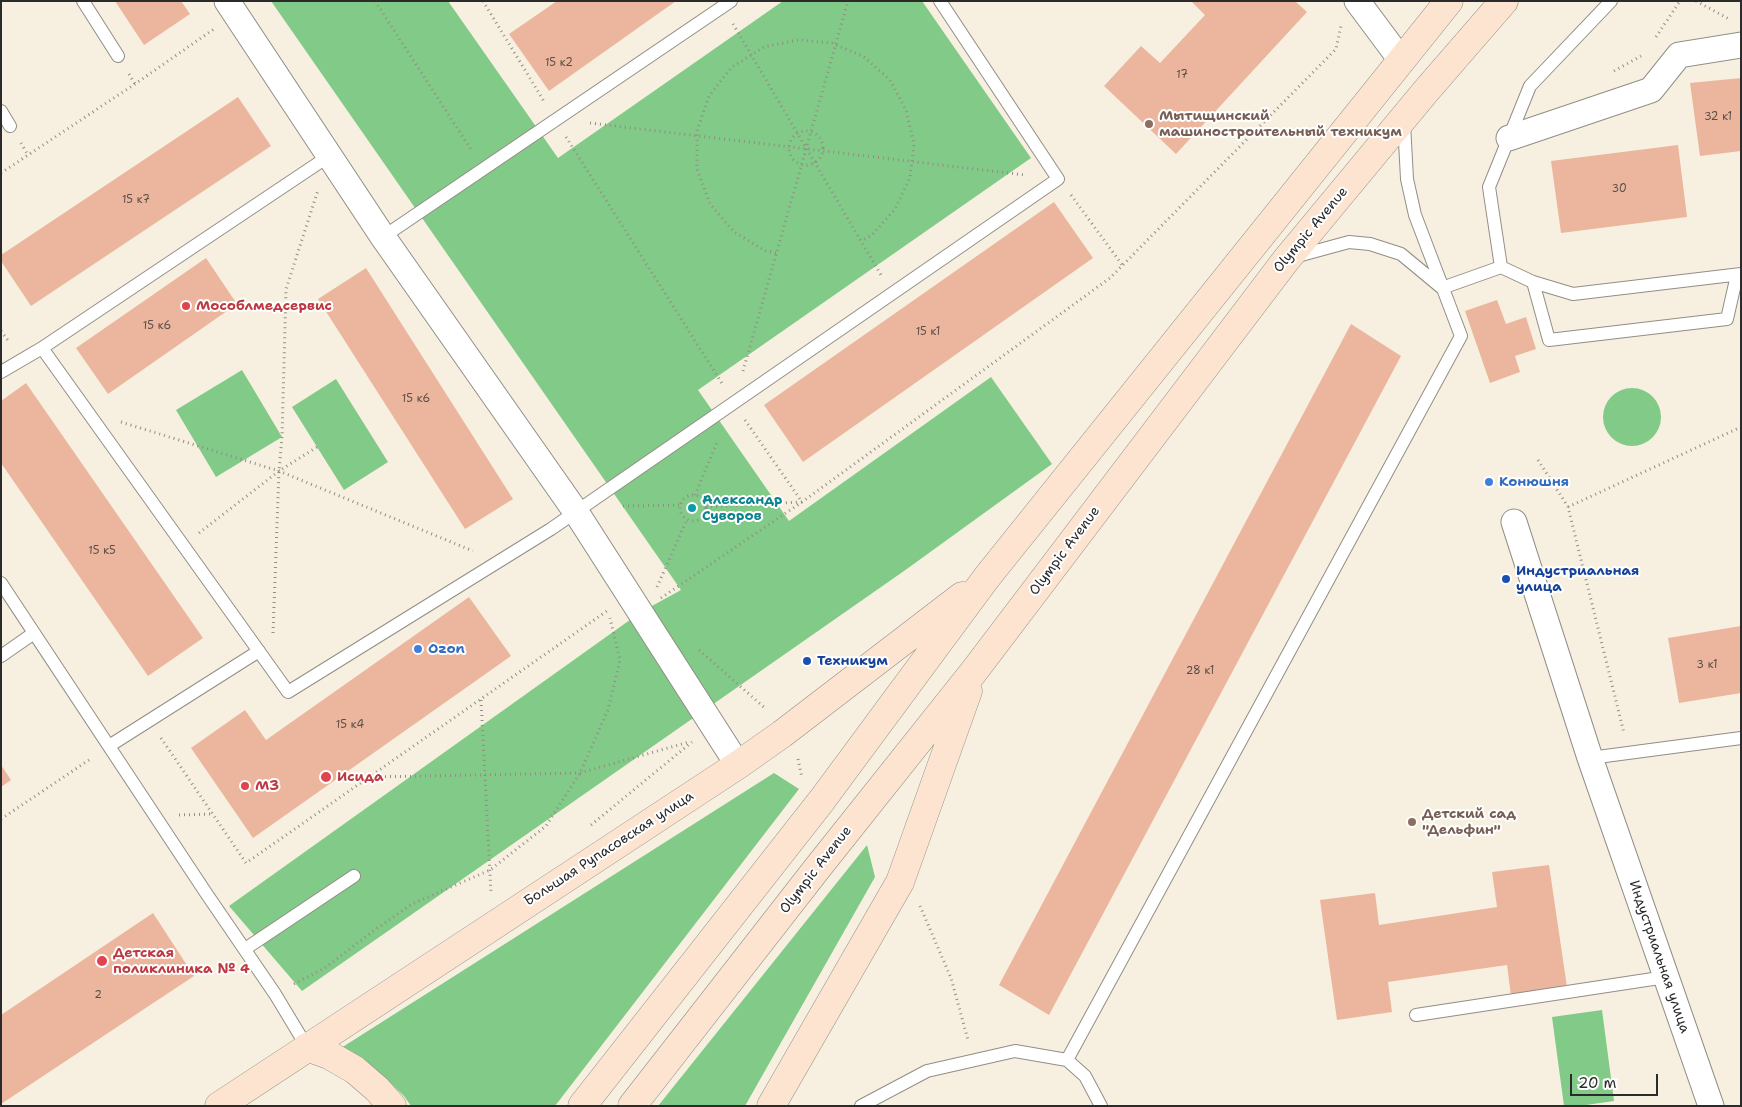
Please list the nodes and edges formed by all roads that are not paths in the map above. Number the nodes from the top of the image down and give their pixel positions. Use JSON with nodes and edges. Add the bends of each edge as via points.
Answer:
{"nodes":[{"id":1,"x":83,"y":1,"type":"edge"},
{"id":2,"x":940,"y":1,"type":"edge"},
{"id":3,"x":1449,"y":1,"type":"edge"},
{"id":4,"x":1504,"y":1,"type":"edge"},
{"id":5,"x":1611,"y":1,"type":"edge"},
{"id":6,"x":727,"y":4,"type":"edge"},
{"id":7,"x":231,"y":8,"type":"edge"},
{"id":8,"x":1350,"y":11,"type":"edge"},
{"id":9,"x":1739,"y":34,"type":"edge"},
{"id":10,"x":118,"y":56,"type":"dead end"},
{"id":11,"x":1401,"y":60,"type":"junction"},
{"id":12,"x":1,"y":111,"type":"edge"},
{"id":13,"x":1404,"y":118,"type":"junction"},
{"id":14,"x":10,"y":126,"type":"dead end"},
{"id":15,"x":1509,"y":138,"type":"junction"},
{"id":16,"x":329,"y":156,"type":"junction"},
{"id":17,"x":383,"y":237,"type":"junction"},
{"id":18,"x":1286,"y":260,"type":"junction"},
{"id":19,"x":1501,"y":268,"type":"junction"},
{"id":20,"x":1739,"y":274,"type":"edge"},
{"id":21,"x":1533,"y":282,"type":"junction"},
{"id":22,"x":1442,"y":288,"type":"junction"},
{"id":23,"x":42,"y":348,"type":"junction"},
{"id":24,"x":1,"y":372,"type":"edge"},
{"id":25,"x":580,"y":509,"type":"junction"},
{"id":26,"x":1514,"y":522,"type":"dead end"},
{"id":27,"x":987,"y":577,"type":"junction"},
{"id":28,"x":1,"y":583,"type":"edge"},
{"id":29,"x":34,"y":633,"type":"junction"},
{"id":30,"x":258,"y":651,"type":"junction"},
{"id":31,"x":1,"y":656,"type":"edge"},
{"id":32,"x":975,"y":670,"type":"junction"},
{"id":33,"x":1741,"y":738,"type":"edge"},
{"id":34,"x":109,"y":746,"type":"junction"},
{"id":35,"x":1590,"y":758,"type":"junction"},
{"id":36,"x":738,"y":765,"type":"junction"},
{"id":37,"x":354,"y":876,"type":"dead end"},
{"id":38,"x":245,"y":949,"type":"junction"},
{"id":39,"x":1666,"y":977,"type":"junction"},
{"id":40,"x":1416,"y":1015,"type":"dead end"},
{"id":41,"x":307,"y":1048,"type":"junction"},
{"id":42,"x":1067,"y":1060,"type":"junction"},
{"id":43,"x":219,"y":1106,"type":"edge"},
{"id":44,"x":392,"y":1106,"type":"edge"},
{"id":45,"x":582,"y":1106,"type":"edge"},
{"id":46,"x":632,"y":1106,"type":"edge"},
{"id":47,"x":771,"y":1106,"type":"edge"},
{"id":48,"x":861,"y":1106,"type":"edge"},
{"id":49,"x":1102,"y":1106,"type":"edge"},
{"id":50,"x":1711,"y":1106,"type":"edge"}],
"edges":[{"from":1,"to":10,"type":"lane"},
{"from":2,"to":25,"type":"lane","via":[[1058,179]]},
{"from":3,"to":11,"type":"main road"},
{"from":4,"to":13,"type":"main road","name":"Olympic Avenue"},
{"from":5,"to":15,"type":"lane","via":[[1530,86]]},
{"from":6,"to":17,"type":"lane"},
{"from":7,"to":16,"type":"street"},
{"from":8,"to":11,"type":"street"},
{"from":9,"to":15,"type":"street","via":[[1679,55],[1652,90]]},
{"from":11,"to":27,"type":"main road"},
{"from":12,"to":14,"type":"lane"},
{"from":13,"to":18,"type":"main road","name":"Olympic Avenue"},
{"from":13,"to":22,"type":"lane","via":[[1407,180],[1415,215]]},
{"from":15,"to":19,"type":"lane","via":[[1489,187]]},
{"from":16,"to":17,"type":"street"},
{"from":16,"to":23,"type":"lane"},
{"from":17,"to":25,"type":"street"},
{"from":18,"to":22,"type":"lane","via":[[1349,242],[1370,244],[1401,254]]},
{"from":18,"to":32,"type":"main road","name":"Olympic Avenue"},
{"from":19,"to":21,"type":"lane"},
{"from":19,"to":22,"type":"lane"},
{"from":20,"to":21,"type":"lane","via":[[1573,294]]},
{"from":20,"to":21,"type":"lane","via":[[1727,319],[1549,340]]},
{"from":22,"to":42,"type":"lane","via":[[1461,336]]},
{"from":23,"to":24,"type":"lane"},
{"from":23,"to":30,"type":"lane"},
{"from":25,"to":30,"type":"lane","via":[[288,692]]},
{"from":25,"to":36,"type":"street","via":[[645,609]]},
{"from":26,"to":35,"type":"street","name":"Индустриальная улица"},
{"from":27,"to":36,"type":"main road","name":"Большая Рупасовская улица"},
{"from":27,"to":45,"type":"main road","via":[[827,793]]},
{"from":28,"to":29,"type":"lane"},
{"from":29,"to":31,"type":"lane"},
{"from":29,"to":34,"type":"lane"},
{"from":30,"to":34,"type":"lane"},
{"from":32,"to":46,"type":"main road","name":"Olympic Avenue"},
{"from":32,"to":47,"type":"main road","via":[[900,882]]},
{"from":33,"to":35,"type":"lane"},
{"from":34,"to":38,"type":"lane"},
{"from":35,"to":39,"type":"street","name":"Индустриальная улица"},
{"from":36,"to":41,"type":"main road","name":"Большая Рупасовская улица"},
{"from":37,"to":38,"type":"lane"},
{"from":38,"to":41,"type":"lane"},
{"from":39,"to":40,"type":"lane"},
{"from":39,"to":50,"type":"street","name":"Индустриальная улица"},
{"from":41,"to":43,"type":"main road","name":"Большая Рупасовская улица"},
{"from":41,"to":44,"type":"main road","via":[[330,1055],[355,1070]]},
{"from":42,"to":48,"type":"lane","via":[[1015,1051],[927,1071]]},
{"from":42,"to":49,"type":"lane","via":[[1085,1076]]}]}
